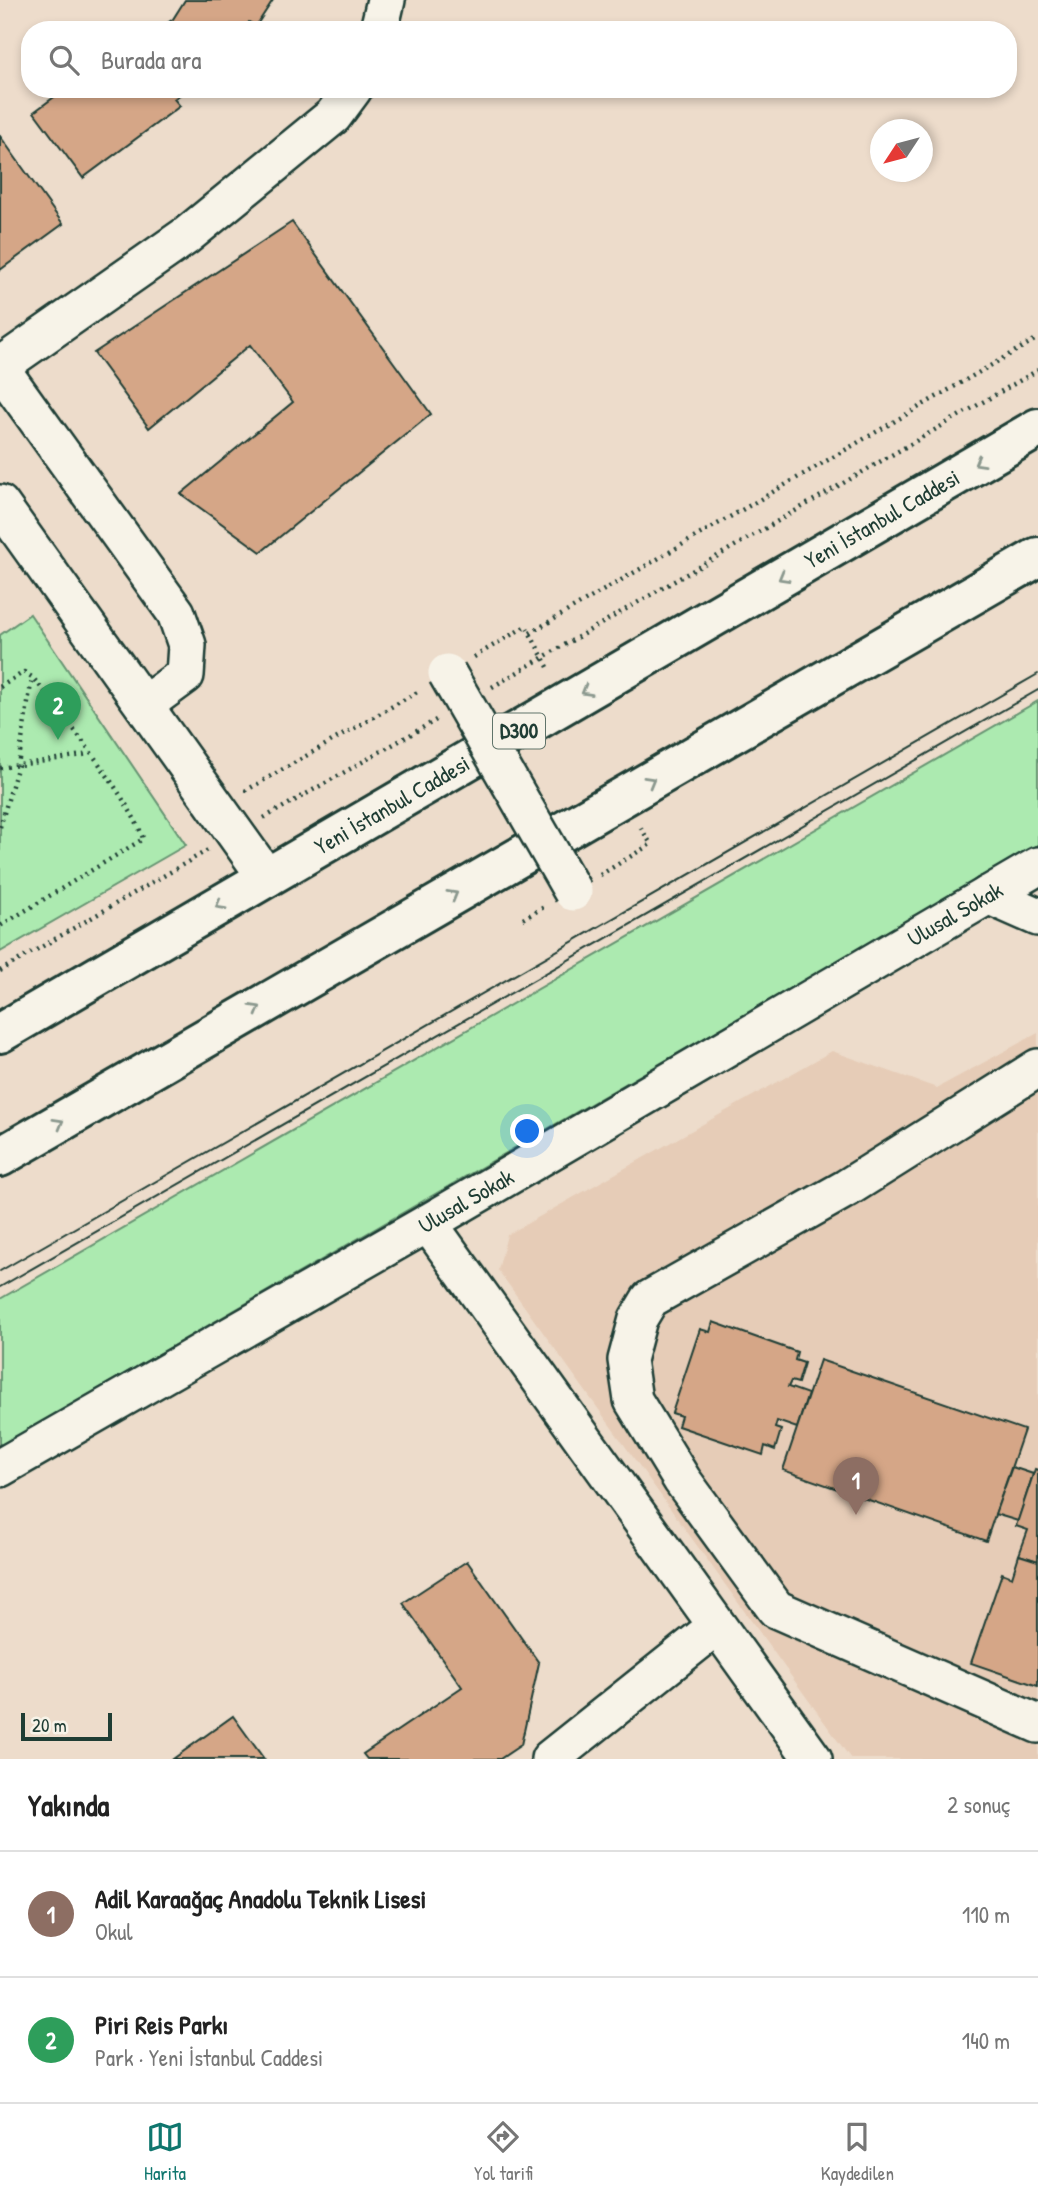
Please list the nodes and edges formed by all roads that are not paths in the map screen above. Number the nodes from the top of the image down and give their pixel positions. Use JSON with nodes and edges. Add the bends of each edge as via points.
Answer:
{"nodes":[{"id":1,"x":386,"y":0,"type":"edge"},
{"id":2,"x":381,"y":21,"type":"edge"},
{"id":3,"x":346,"y":98,"type":"edge"},
{"id":4,"x":0,"y":367,"type":"edge"},
{"id":5,"x":1038,"y":428,"type":"edge"},
{"id":6,"x":0,"y":504,"type":"edge"},
{"id":7,"x":1038,"y":557,"type":"edge"},
{"id":8,"x":447,"y":673,"type":"road end"},
{"id":9,"x":144,"y":705,"type":"junction"},
{"id":10,"x":1038,"y":866,"type":"edge"},
{"id":11,"x":267,"y":878,"type":"junction"},
{"id":12,"x":573,"y":892,"type":"road end"},
{"id":13,"x":988,"y":895,"type":"junction"},
{"id":14,"x":1038,"y":917,"type":"edge"},
{"id":15,"x":0,"y":1033,"type":"edge"},
{"id":16,"x":1038,"y":1068,"type":"edge"},
{"id":17,"x":0,"y":1157,"type":"edge"},
{"id":18,"x":428,"y":1223,"type":"junction"},
{"id":19,"x":0,"y":1468,"type":"edge"},
{"id":20,"x":717,"y":1626,"type":"junction"},
{"id":21,"x":1038,"y":1724,"type":"edge"},
{"id":22,"x":550,"y":1759,"type":"edge"},
{"id":23,"x":813,"y":1759,"type":"edge"}],
"edges":[{"from":1,"to":2,"type":"street"},
{"from":3,"to":4,"type":"street","via":[[333,116],[186,236]]},
{"from":4,"to":9,"type":"street","via":[[176,613],[187,645],[185,675]]},
{"from":5,"to":11,"type":"highway","name":"Yeni İstanbul Caddesi","number":"D300","one_way":true},
{"from":6,"to":9,"type":"street"},
{"from":17,"to":7,"type":"highway","one_way":true},
{"from":8,"to":12,"type":"street","bridge":true},
{"from":9,"to":11,"type":"street"},
{"from":10,"to":13,"type":"street","name":"Ulusal Sokak"},
{"from":11,"to":15,"type":"highway","name":"Yeni İstanbul Caddesi","number":"D300","one_way":true},
{"from":13,"to":14,"type":"street"},
{"from":13,"to":18,"type":"street","name":"Ulusal Sokak"},
{"from":16,"to":21,"type":"street","via":[[847,1188],[650,1298],[638,1320],[627,1360],[633,1400],[682,1480],[776,1609]]},
{"from":18,"to":19,"type":"street","name":"Ulusal Sokak"},
{"from":18,"to":20,"type":"street"},
{"from":20,"to":22,"type":"street"},
{"from":20,"to":23,"type":"street"}]}
